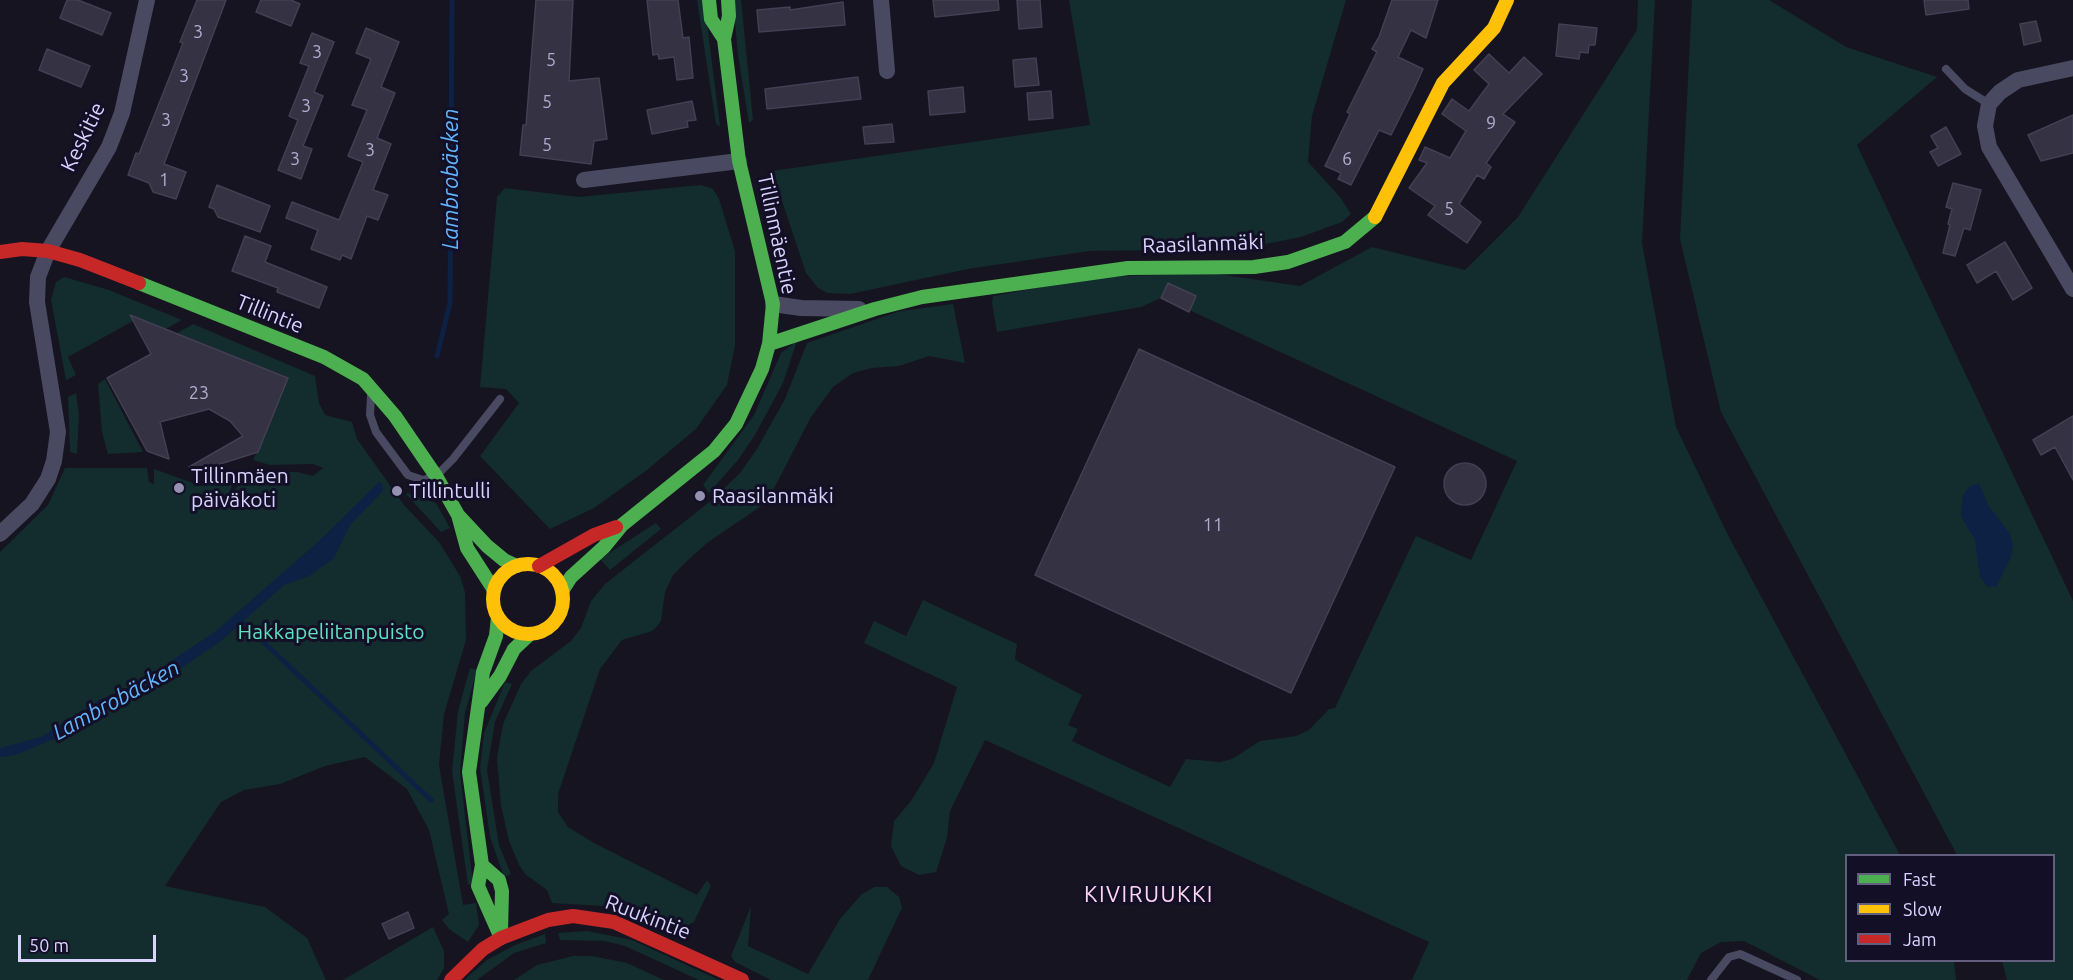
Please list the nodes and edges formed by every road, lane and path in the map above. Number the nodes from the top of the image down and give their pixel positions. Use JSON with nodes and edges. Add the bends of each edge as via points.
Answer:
{"nodes":[{"id":1,"x":147,"y":0,"type":"edge"},
{"id":2,"x":709,"y":0,"type":"edge"},
{"id":3,"x":728,"y":0,"type":"edge"},
{"id":4,"x":881,"y":0,"type":"edge"},
{"id":5,"x":1507,"y":0,"type":"edge"},
{"id":6,"x":724,"y":39,"type":"junction"},
{"id":7,"x":2073,"y":68,"type":"edge"},
{"id":8,"x":1946,"y":69,"type":"dead end"},
{"id":9,"x":887,"y":71,"type":"dead end"},
{"id":10,"x":1989,"y":104,"type":"junction"},
{"id":11,"x":739,"y":161,"type":"junction"},
{"id":12,"x":584,"y":180,"type":"dead end"},
{"id":13,"x":48,"y":251,"type":"junction"},
{"id":14,"x":0,"y":252,"type":"edge"},
{"id":15,"x":2073,"y":289,"type":"edge"},
{"id":16,"x":773,"y":304,"type":"junction"},
{"id":17,"x":875,"y":309,"type":"junction"},
{"id":18,"x":769,"y":344,"type":"junction"},
{"id":19,"x":373,"y":389,"type":"junction"},
{"id":20,"x":501,"y":399,"type":"dead end"},
{"id":21,"x":436,"y":476,"type":"junction"},
{"id":22,"x":458,"y":516,"type":"junction"},
{"id":23,"x":622,"y":525,"type":"junction"},
{"id":24,"x":0,"y":534,"type":"edge"},
{"id":25,"x":517,"y":566,"type":"junction"},
{"id":26,"x":539,"y":566,"type":"junction"},
{"id":27,"x":494,"y":590,"type":"junction"},
{"id":28,"x":562,"y":591,"type":"junction"},
{"id":29,"x":498,"y":617,"type":"junction"},
{"id":30,"x":530,"y":634,"type":"junction"},
{"id":31,"x":480,"y":704,"type":"junction"},
{"id":32,"x":482,"y":865,"type":"junction"},
{"id":33,"x":501,"y":938,"type":"junction"},
{"id":34,"x":451,"y":980,"type":"edge"},
{"id":35,"x":742,"y":980,"type":"edge"},
{"id":36,"x":1711,"y":980,"type":"edge"},
{"id":37,"x":1797,"y":980,"type":"edge"}],
"edges":[{"from":1,"to":13,"type":"street","name":"Keskitie","via":[[122,113],[109,147]]},
{"from":2,"to":6,"type":"street","name":"Tillinmäentie","via":[[711,19]]},
{"from":3,"to":6,"type":"street","name":"Tillinmäentie"},
{"from":4,"to":9,"type":"street"},
{"from":5,"to":17,"type":"street","name":"Raasilanmäki","via":[[1494,28],[1443,83],[1376,216],[1345,242],[1288,262],[1254,267],[1128,268],[922,297]]},
{"from":6,"to":11,"type":"street","name":"Tillinmäentie"},
{"from":7,"to":10,"type":"street","via":[[2018,80]]},
{"from":8,"to":10,"type":"lane","via":[[1965,89]]},
{"from":10,"to":15,"type":"street","via":[[1985,126],[1989,147]]},
{"from":11,"to":12,"type":"street"},
{"from":11,"to":16,"type":"street","name":"Tillinmäentie"},
{"from":13,"to":14,"type":"street","name":"Tillintie"},
{"from":13,"to":19,"type":"street","name":"Tillintie","via":[[80,260],[324,357],[350,370]]},
{"from":13,"to":24,"type":"street","name":"Keskitie","via":[[38,277],[37,302],[54,393],[58,432],[55,454],[48,479],[32,504]]},
{"from":16,"to":17,"type":"street","name":"Raasilanmäki"},
{"from":16,"to":18,"type":"street","name":"Tillinmäentie"},
{"from":17,"to":18,"type":"street","name":"Raasilanmäki"},
{"from":18,"to":23,"type":"street","name":"Tillinmäentie","via":[[754,389],[736,424],[714,451]]},
{"from":19,"to":21,"type":"street","name":"Tillintie"},
{"from":19,"to":21,"type":"lane","via":[[370,415],[376,432],[408,475],[423,480]]},
{"from":20,"to":21,"type":"lane"},
{"from":21,"to":22,"type":"street","name":"Tillintie"},
{"from":22,"to":25,"type":"street","name":"Tillintie","via":[[487,546]]},
{"from":22,"to":27,"type":"street","name":"Tillintie","via":[[466,548]]},
{"from":23,"to":26,"type":"street","name":"Tillinmäentie","via":[[594,535]]},
{"from":23,"to":28,"type":"street","name":"Tillinmäentie"},
{"from":25,"to":26,"type":"street"},
{"from":25,"to":27,"type":"street","via":[[502,575]]},
{"from":26,"to":28,"type":"street","via":[[554,576]]},
{"from":27,"to":29,"type":"street"},
{"from":28,"to":30,"type":"street","via":[[561,608],[553,624]]},
{"from":29,"to":30,"type":"street","via":[[511,630]]},
{"from":29,"to":31,"type":"street","via":[[496,636],[483,672]]},
{"from":30,"to":31,"type":"street","via":[[514,649]]},
{"from":31,"to":32,"type":"street","via":[[469,772]]},
{"from":32,"to":33,"type":"street","via":[[478,886]]},
{"from":32,"to":33,"type":"street","via":[[499,880],[502,891]]},
{"from":33,"to":34,"type":"street","via":[[483,949]]},
{"from":33,"to":35,"type":"street","name":"Ruukintie","via":[[548,920],[592,917],[644,934]]},
{"from":36,"to":37,"type":"lane","via":[[1729,957],[1740,954]]}]}
